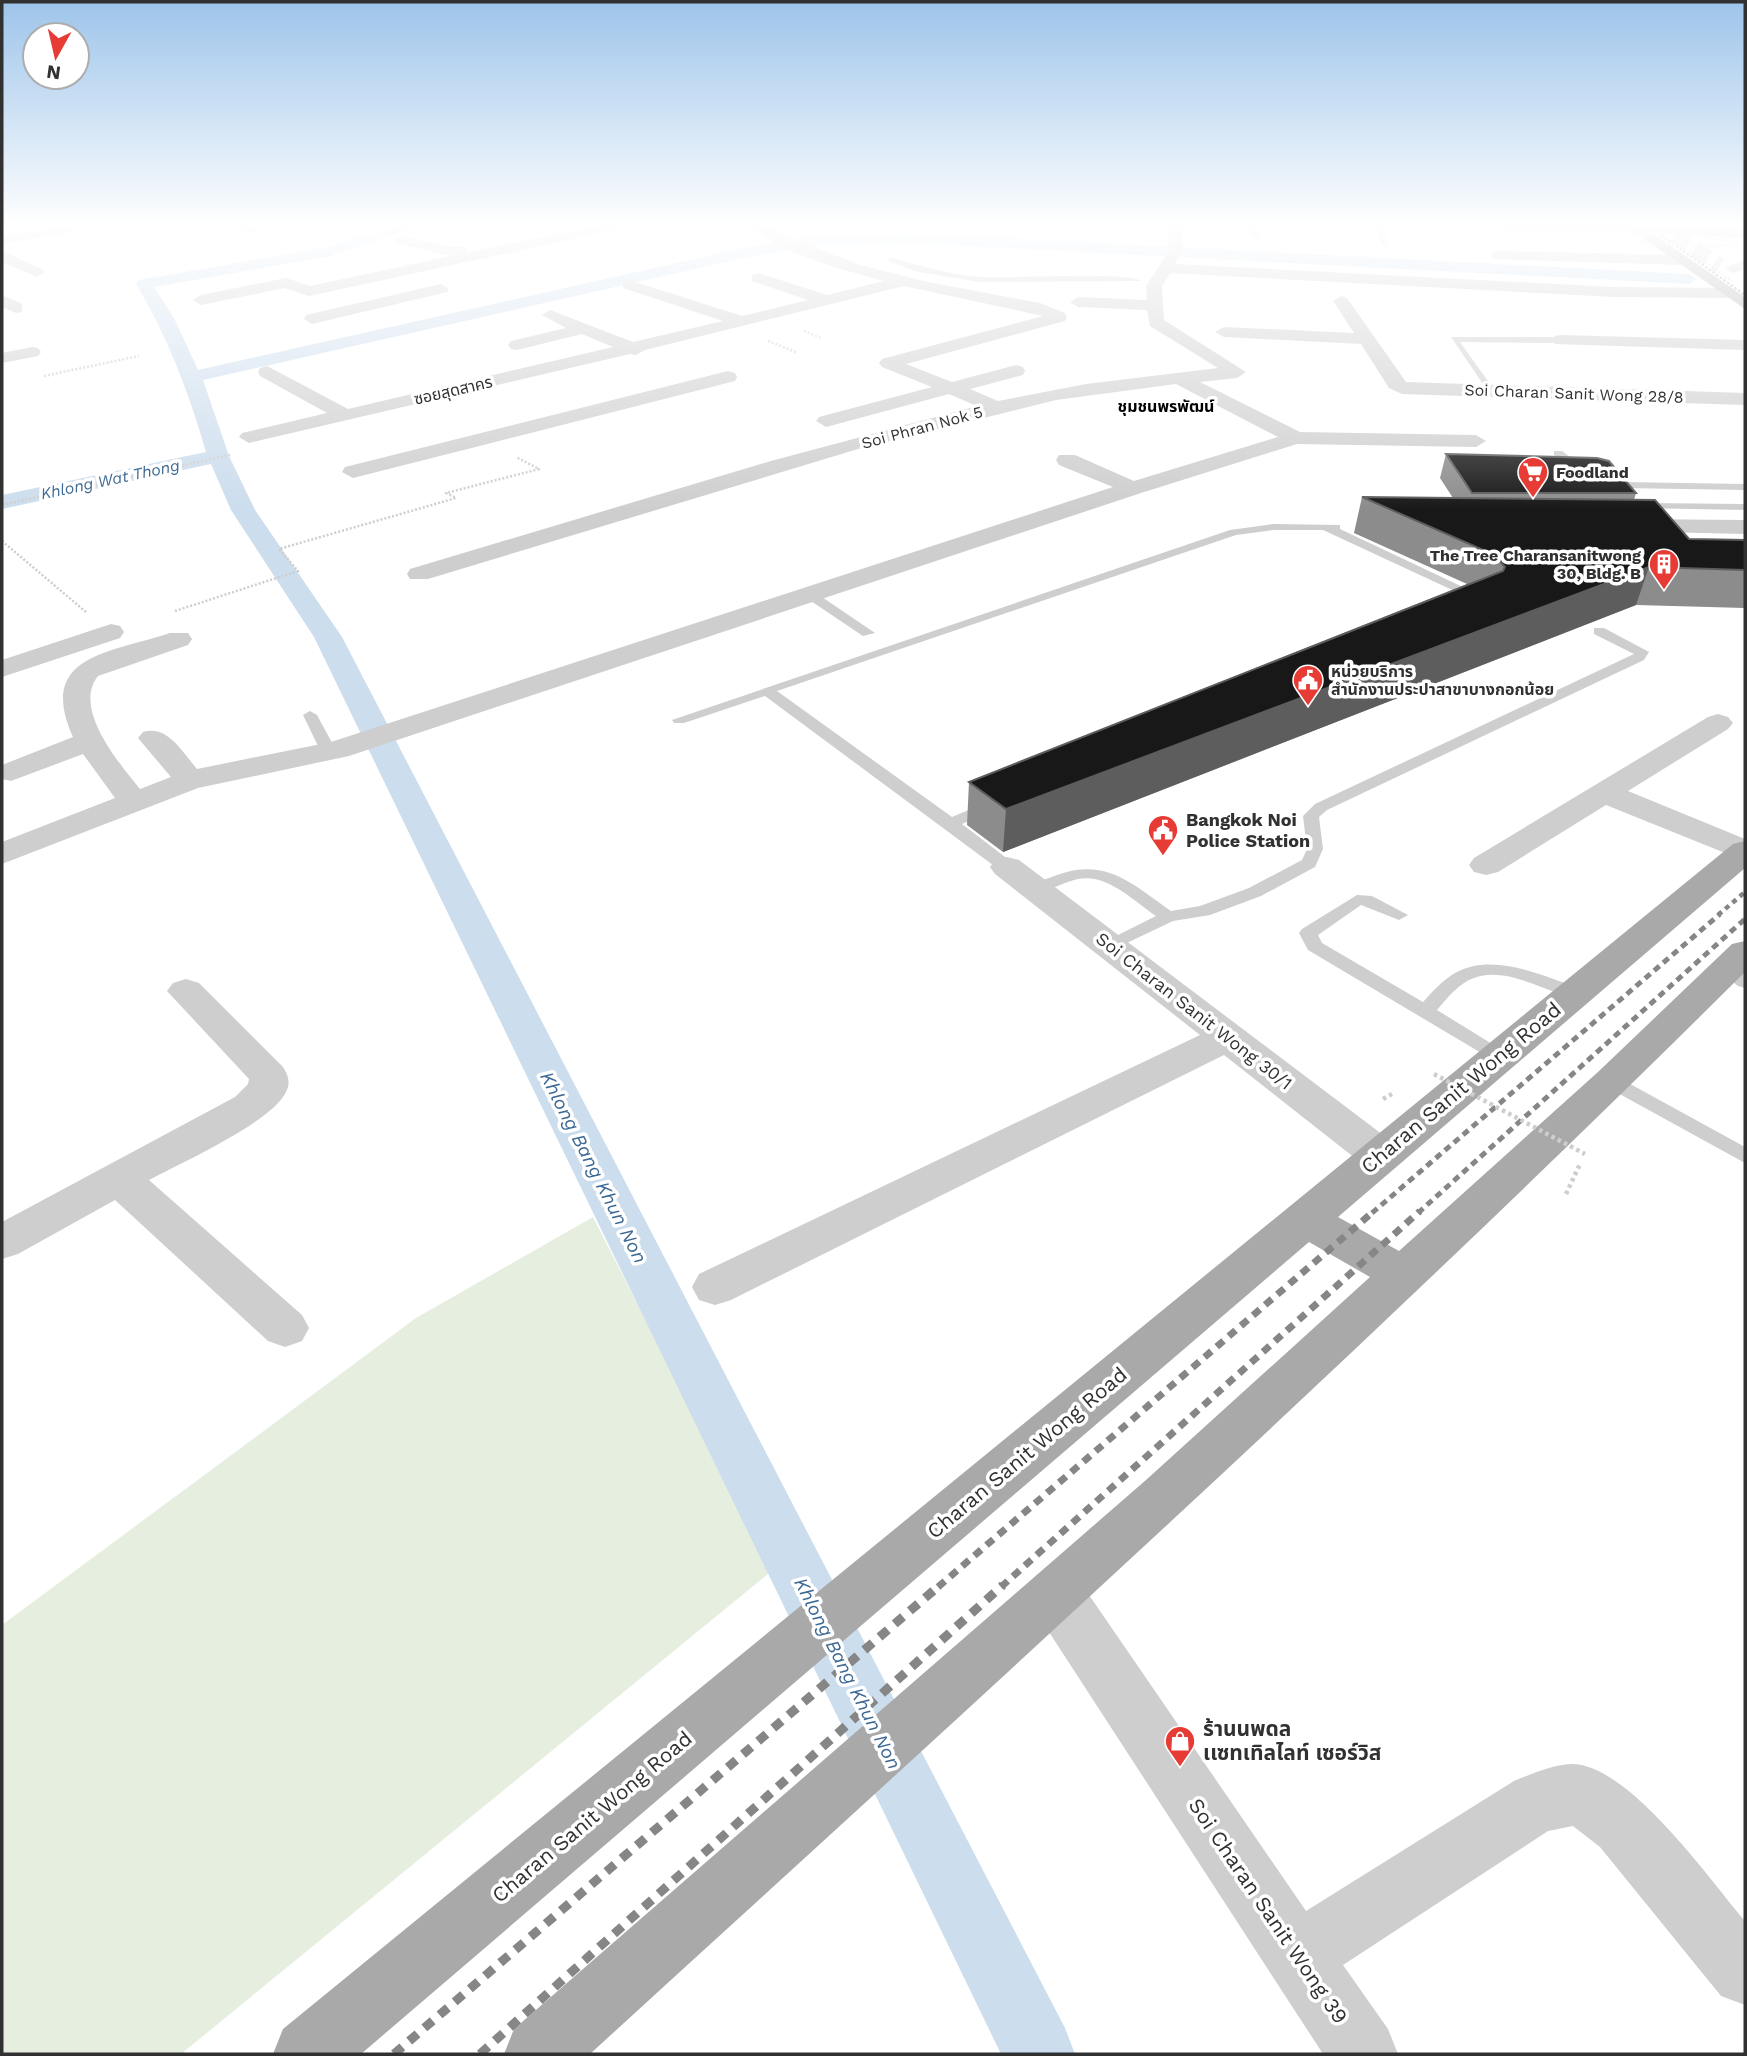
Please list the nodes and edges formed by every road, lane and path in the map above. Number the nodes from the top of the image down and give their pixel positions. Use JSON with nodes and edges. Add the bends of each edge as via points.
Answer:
{"nodes":[{"id":1,"x":316,"y":318,"type":"edge"},
{"id":2,"x":557,"y":318,"type":"edge"},
{"id":3,"x":732,"y":318,"type":"edge"},
{"id":4,"x":754,"y":318,"type":"edge"},
{"id":5,"x":1055,"y":318,"type":"edge"},
{"id":6,"x":1155,"y":318,"type":"edge"},
{"id":7,"x":1352,"y":318,"type":"edge"},
{"id":8,"x":1543,"y":318,"type":"edge"},
{"id":9,"x":312,"y":319,"type":"dead end"},
{"id":10,"x":658,"y":320,"type":"dead end"},
{"id":11,"x":741,"y":321,"type":"junction"},
{"id":12,"x":1668,"y":327,"type":"dead end"},
{"id":13,"x":583,"y":329,"type":"junction"},
{"id":14,"x":694,"y":332,"type":"junction"},
{"id":15,"x":1224,"y":332,"type":"dead end"},
{"id":16,"x":1366,"y":339,"type":"junction"},
{"id":17,"x":1561,"y":340,"type":"junction"},
{"id":18,"x":1686,"y":344,"type":"junction"},
{"id":19,"x":517,"y":345,"type":"dead end"},
{"id":20,"x":1745,"y":345,"type":"edge"},
{"id":21,"x":629,"y":348,"type":"junction"},
{"id":22,"x":32,"y":352,"type":"dead end"},
{"id":23,"x":139,"y":356,"type":"dead end"},
{"id":24,"x":2,"y":358,"type":"edge"},
{"id":25,"x":1705,"y":362,"type":"dead end"},
{"id":26,"x":565,"y":364,"type":"junction"},
{"id":27,"x":682,"y":366,"type":"dead end"},
{"id":28,"x":1016,"y":371,"type":"dead end"},
{"id":29,"x":267,"y":372,"type":"dead end"},
{"id":30,"x":530,"y":373,"type":"junction"},
{"id":31,"x":1176,"y":376,"type":"junction"},
{"id":32,"x":39,"y":377,"type":"dead end"},
{"id":33,"x":728,"y":377,"type":"dead end"},
{"id":34,"x":1724,"y":380,"type":"dead end"},
{"id":35,"x":554,"y":383,"type":"dead end"},
{"id":36,"x":1485,"y":384,"type":"dead end"},
{"id":37,"x":950,"y":388,"type":"junction"},
{"id":38,"x":1603,"y":393,"type":"junction"},
{"id":39,"x":646,"y":398,"type":"junction"},
{"id":40,"x":1744,"y":399,"type":"edge"},
{"id":41,"x":990,"y":404,"type":"dead end"},
{"id":42,"x":345,"y":415,"type":"junction"},
{"id":43,"x":826,"y":421,"type":"dead end"},
{"id":44,"x":249,"y":437,"type":"dead end"},
{"id":45,"x":1296,"y":438,"type":"junction"},
{"id":46,"x":480,"y":440,"type":"junction"},
{"id":47,"x":1440,"y":441,"type":"junction"},
{"id":48,"x":1476,"y":441,"type":"dead end"},
{"id":49,"x":1559,"y":453,"type":"dead end"},
{"id":50,"x":234,"y":454,"type":"dead end"},
{"id":51,"x":1067,"y":460,"type":"dead end"},
{"id":52,"x":1468,"y":466,"type":"edge"},
{"id":53,"x":353,"y":472,"type":"dead end"},
{"id":54,"x":1623,"y":485,"type":"junction"},
{"id":55,"x":1745,"y":487,"type":"edge"},
{"id":56,"x":1133,"y":488,"type":"junction"},
{"id":57,"x":2,"y":505,"type":"edge"},
{"id":58,"x":1644,"y":506,"type":"junction"},
{"id":59,"x":1745,"y":507,"type":"edge"},
{"id":60,"x":1597,"y":526,"type":"edge"},
{"id":61,"x":1663,"y":526,"type":"junction"},
{"id":62,"x":1325,"y":527,"type":"junction"},
{"id":63,"x":1364,"y":527,"type":"dead end"},
{"id":64,"x":1745,"y":527,"type":"edge"},
{"id":65,"x":2,"y":541,"type":"edge"},
{"id":66,"x":419,"y":574,"type":"dead end"},
{"id":67,"x":809,"y":594,"type":"junction"},
{"id":68,"x":1478,"y":612,"type":"edge"},
{"id":69,"x":1599,"y":631,"type":"dead end"},
{"id":70,"x":111,"y":632,"type":"junction"},
{"id":71,"x":868,"y":633,"type":"dead end"},
{"id":72,"x":179,"y":639,"type":"dead end"},
{"id":73,"x":2,"y":669,"type":"edge"},
{"id":74,"x":766,"y":690,"type":"junction"},
{"id":75,"x":310,"y":715,"type":"dead end"},
{"id":76,"x":680,"y":720,"type":"dead end"},
{"id":77,"x":1718,"y":723,"type":"dead end"},
{"id":78,"x":153,"y":738,"type":"dead end"},
{"id":79,"x":91,"y":741,"type":"junction"},
{"id":80,"x":334,"y":751,"type":"junction"},
{"id":81,"x":11,"y":772,"type":"dead end"},
{"id":82,"x":190,"y":780,"type":"junction"},
{"id":83,"x":1603,"y":792,"type":"junction"},
{"id":84,"x":133,"y":801,"type":"junction"},
{"id":85,"x":1003,"y":801,"type":"edge"},
{"id":86,"x":951,"y":823,"type":"junction"},
{"id":87,"x":1745,"y":851,"type":"edge"},
{"id":88,"x":2,"y":854,"type":"edge"},
{"id":89,"x":1486,"y":865,"type":"dead end"},
{"id":90,"x":1022,"y":878,"type":"junction"},
{"id":91,"x":1399,"y":915,"type":"dead end"},
{"id":92,"x":1168,"y":917,"type":"junction"},
{"id":93,"x":1110,"y":946,"type":"junction"},
{"id":94,"x":1739,"y":968,"type":"edge"},
{"id":95,"x":186,"y":991,"type":"dead end"},
{"id":96,"x":1574,"y":993,"type":"junction"},
{"id":97,"x":1424,"y":1010,"type":"junction"},
{"id":98,"x":1228,"y":1038,"type":"junction"},
{"id":99,"x":1500,"y":1055,"type":"junction"},
{"id":100,"x":1434,"y":1074,"type":"dead end"},
{"id":101,"x":1612,"y":1082,"type":"junction"},
{"id":102,"x":1380,"y":1155,"type":"junction"},
{"id":103,"x":1745,"y":1156,"type":"edge"},
{"id":104,"x":119,"y":1178,"type":"junction"},
{"id":105,"x":1566,"y":1194,"type":"dead end"},
{"id":106,"x":1306,"y":1219,"type":"junction"},
{"id":107,"x":2,"y":1242,"type":"edge"},
{"id":108,"x":1404,"y":1275,"type":"junction"},
{"id":109,"x":715,"y":1287,"type":"dead end"},
{"id":110,"x":285,"y":1328,"type":"dead end"},
{"id":111,"x":1056,"y":1594,"type":"junction"},
{"id":112,"x":1298,"y":1955,"type":"junction"},
{"id":113,"x":1745,"y":1972,"type":"edge"},
{"id":114,"x":308,"y":2054,"type":"edge"},
{"id":115,"x":538,"y":2054,"type":"edge"},
{"id":116,"x":1363,"y":2054,"type":"edge"}],
"edges":[{"from":1,"to":9,"type":"street"},
{"from":2,"to":13,"type":"street"},
{"from":3,"to":11,"type":"street"},
{"from":4,"to":11,"type":"street","name":"ซอยสุดสาคร"},
{"from":5,"to":37,"type":"street","via":[[888,363]]},
{"from":6,"to":31,"type":"street","name":"Soi Phran Nok 5","via":[[1239,370]]},
{"from":7,"to":16,"type":"street"},
{"from":8,"to":17,"type":"street"},
{"from":10,"to":14,"type":"street"},
{"from":11,"to":14,"type":"street","name":"ซอยสุดสาคร"},
{"from":12,"to":18,"type":"street"},
{"from":13,"to":19,"type":"street"},
{"from":13,"to":21,"type":"street"},
{"from":14,"to":21,"type":"street","name":"ซอยสุดสาคร"},
{"from":15,"to":16,"type":"street"},
{"from":16,"to":38,"type":"street","name":"Soi Charan Sanit Wong 28/8","via":[[1402,388]]},
{"from":17,"to":18,"type":"street"},
{"from":17,"to":36,"type":"lane","via":[[1454,339]]},
{"from":17,"to":38,"type":"street"},
{"from":18,"to":20,"type":"street"},
{"from":18,"to":25,"type":"street"},
{"from":21,"to":26,"type":"street","name":"ซอยสุดสาคร"},
{"from":21,"to":27,"type":"street"},
{"from":22,"to":24,"type":"street"},
{"from":23,"to":32,"type":"path"},
{"from":26,"to":30,"type":"street","name":"ซอยสุดสาคร"},
{"from":26,"to":39,"type":"street"},
{"from":28,"to":37,"type":"street"},
{"from":29,"to":42,"type":"street"},
{"from":30,"to":35,"type":"street"},
{"from":30,"to":42,"type":"street","name":"ซอยสุดสาคร"},
{"from":31,"to":45,"type":"street"},
{"from":31,"to":66,"type":"street","name":"Soi Phran Nok 5","via":[[997,407],[724,482]]},
{"from":33,"to":39,"type":"street"},
{"from":34,"to":40,"type":"street"},
{"from":37,"to":41,"type":"street"},
{"from":37,"to":43,"type":"street"},
{"from":38,"to":40,"type":"street","name":"Soi Charan Sanit Wong 28/8"},
{"from":39,"to":46,"type":"street"},
{"from":42,"to":44,"type":"street","name":"ซอยสุดสาคร"},
{"from":45,"to":47,"type":"street"},
{"from":45,"to":56,"type":"street"},
{"from":46,"to":53,"type":"street"},
{"from":46,"to":70,"type":"path","via":[[539,469],[446,493],[456,498],[279,549],[298,571]]},
{"from":47,"to":48,"type":"street"},
{"from":47,"to":52,"type":"street"},
{"from":49,"to":54,"type":"lane","via":[[1587,475]]},
{"from":50,"to":57,"type":"path"},
{"from":51,"to":56,"type":"street"},
{"from":54,"to":55,"type":"lane"},
{"from":54,"to":58,"type":"lane"},
{"from":56,"to":67,"type":"street"},
{"from":58,"to":59,"type":"lane"},
{"from":58,"to":61,"type":"lane"},
{"from":60,"to":61,"type":"street"},
{"from":61,"to":64,"type":"street"},
{"from":62,"to":63,"type":"lane"},
{"from":62,"to":68,"type":"lane","via":[[1480,598],[1485,606]]},
{"from":62,"to":74,"type":"lane","via":[[1234,532]]},
{"from":65,"to":70,"type":"path"},
{"from":67,"to":71,"type":"lane"},
{"from":67,"to":80,"type":"street"},
{"from":69,"to":92,"type":"lane","via":[[1642,652],[1321,807],[1311,816],[1315,849],[1308,863],[1255,892],[1204,911]]},
{"from":70,"to":73,"type":"street"},
{"from":72,"to":79,"type":"street","via":[[77,678],[73,689]]},
{"from":74,"to":76,"type":"lane"},
{"from":74,"to":86,"type":"lane"},
{"from":75,"to":80,"type":"lane"},
{"from":77,"to":83,"type":"street"},
{"from":78,"to":82,"type":"street"},
{"from":79,"to":81,"type":"street"},
{"from":79,"to":84,"type":"street","via":[[100,760]]},
{"from":80,"to":82,"type":"street"},
{"from":82,"to":84,"type":"street"},
{"from":83,"to":87,"type":"street"},
{"from":83,"to":89,"type":"street"},
{"from":84,"to":88,"type":"street"},
{"from":85,"to":86,"type":"lane"},
{"from":86,"to":90,"type":"lane"},
{"from":87,"to":96,"type":"main road","name":"Charan Sanit Wong Road"},
{"from":90,"to":92,"type":"lane","via":[[1095,873],[1109,877]]},
{"from":90,"to":93,"type":"street","name":"Soi Charan Sanit Wong 30/1"},
{"from":91,"to":97,"type":"lane","via":[[1357,900],[1308,933],[1314,946]]},
{"from":92,"to":93,"type":"lane"},
{"from":93,"to":98,"type":"street","name":"Soi Charan Sanit Wong 30/1"},
{"from":94,"to":101,"type":"main road"},
{"from":95,"to":104,"type":"street","via":[[269,1076],[268,1089],[249,1107]]},
{"from":96,"to":97,"type":"lane","via":[[1489,971],[1466,974]]},
{"from":96,"to":99,"type":"main road","name":"Charan Sanit Wong Road"},
{"from":97,"to":99,"type":"lane"},
{"from":98,"to":102,"type":"street","name":"Soi Charan Sanit Wong 30/1"},
{"from":98,"to":109,"type":"street"},
{"from":99,"to":102,"type":"main road","name":"Charan Sanit Wong Road"},
{"from":100,"to":105,"type":"path","bridge":true,"via":[[1584,1154]]},
{"from":101,"to":103,"type":"lane"},
{"from":101,"to":108,"type":"main road"},
{"from":102,"to":106,"type":"main road","name":"Charan Sanit Wong Road"},
{"from":104,"to":107,"type":"street"},
{"from":104,"to":110,"type":"street"},
{"from":106,"to":108,"type":"main road"},
{"from":106,"to":114,"type":"main road","name":"Charan Sanit Wong Road"},
{"from":108,"to":111,"type":"main road"},
{"from":111,"to":112,"type":"street","name":"Soi Charan Sanit Wong 39"},
{"from":111,"to":115,"type":"main road"},
{"from":112,"to":113,"type":"street","via":[[1536,1803],[1573,1795],[1596,1803],[1622,1825]]},
{"from":112,"to":116,"type":"street","name":"Soi Charan Sanit Wong 39"}]}
